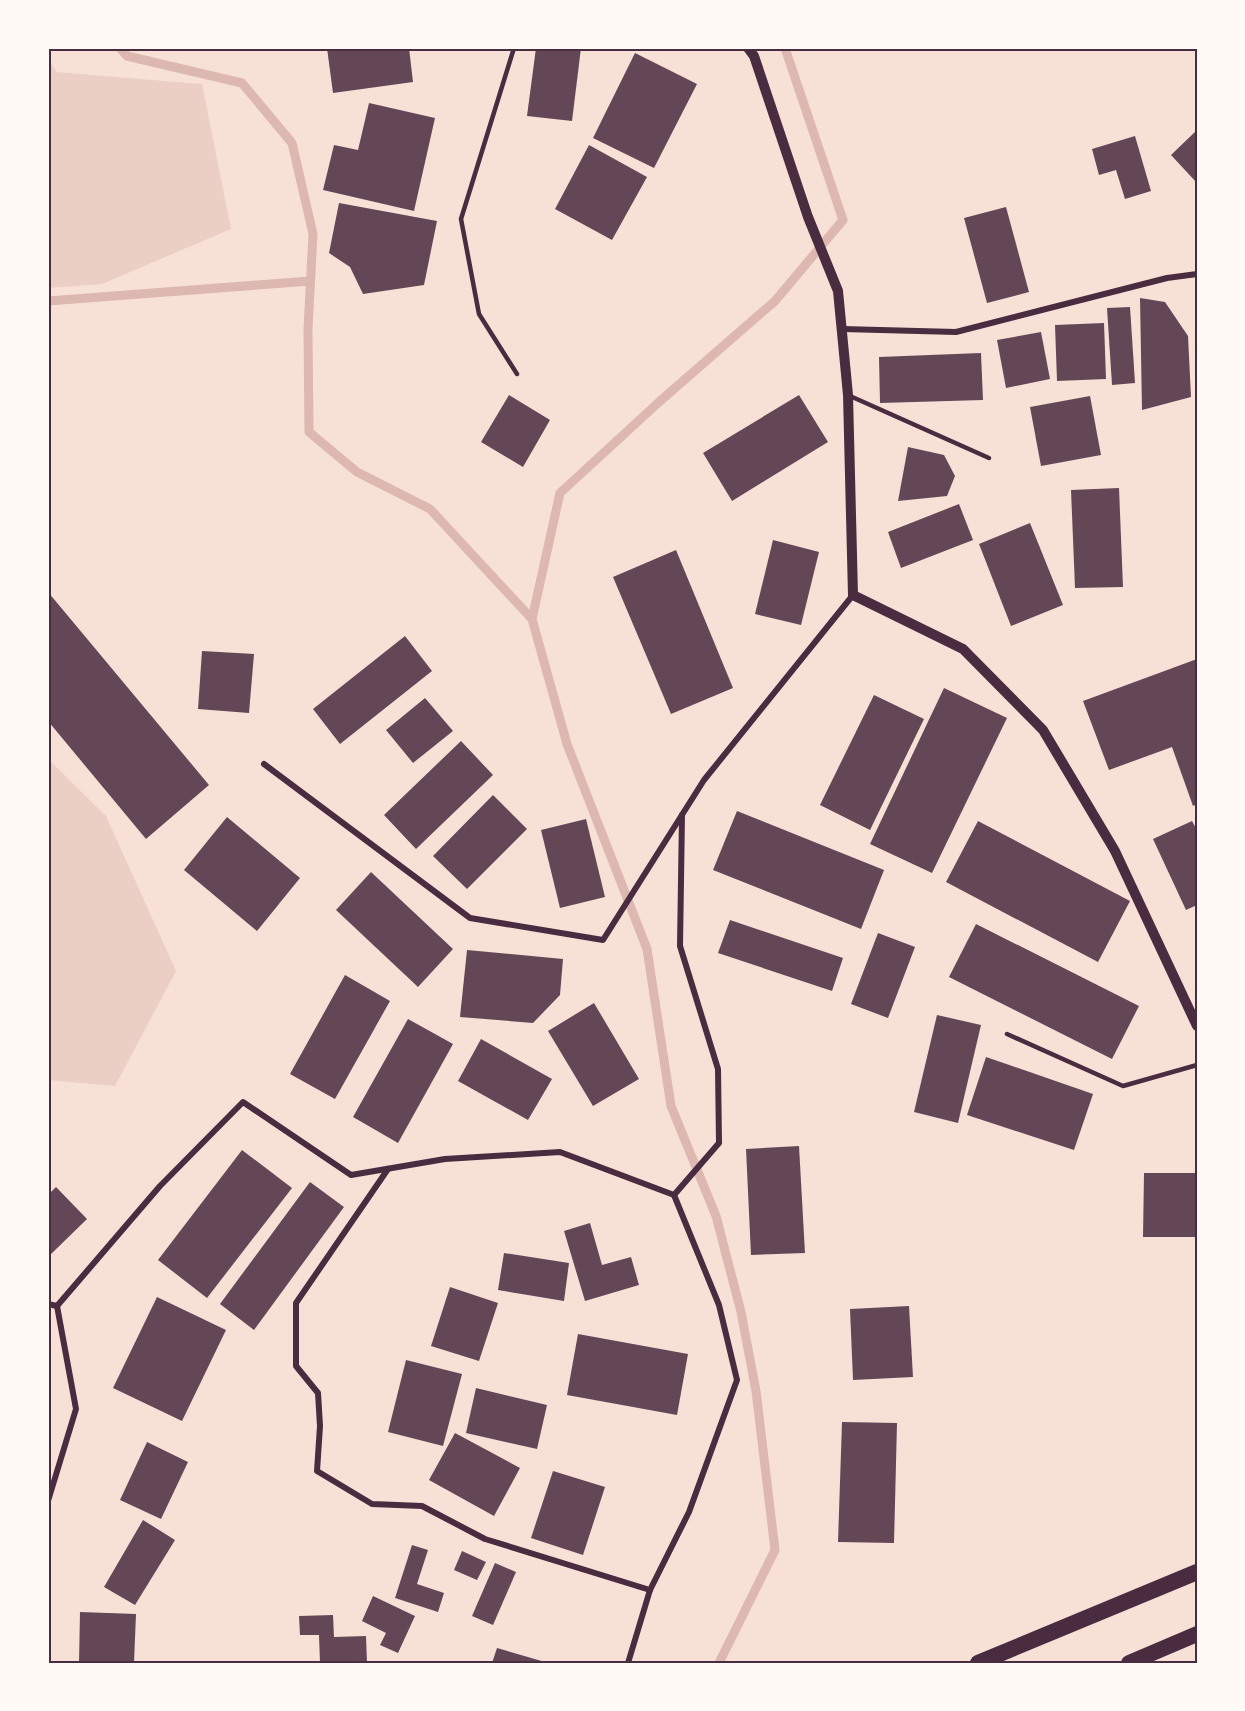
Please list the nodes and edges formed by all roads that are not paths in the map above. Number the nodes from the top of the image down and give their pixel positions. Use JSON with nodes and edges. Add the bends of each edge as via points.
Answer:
{"nodes":[{"id":1,"x":514,"y":48,"type":"edge"},
{"id":2,"x":748,"y":48,"type":"edge"},
{"id":3,"x":1197,"y":274,"type":"edge"},
{"id":4,"x":842,"y":329,"type":"junction"},
{"id":5,"x":517,"y":374,"type":"dead end"},
{"id":6,"x":848,"y":395,"type":"junction"},
{"id":7,"x":989,"y":458,"type":"dead end"},
{"id":8,"x":853,"y":595,"type":"junction"},
{"id":9,"x":264,"y":764,"type":"dead end"},
{"id":10,"x":682,"y":815,"type":"junction"},
{"id":11,"x":1197,"y":1026,"type":"edge"},
{"id":12,"x":1007,"y":1034,"type":"dead end"},
{"id":13,"x":1197,"y":1065,"type":"edge"},
{"id":14,"x":388,"y":1169,"type":"junction"},
{"id":15,"x":674,"y":1196,"type":"junction"},
{"id":16,"x":48,"y":1304,"type":"edge"},
{"id":17,"x":57,"y":1306,"type":"junction"},
{"id":18,"x":48,"y":1501,"type":"edge"},
{"id":19,"x":1197,"y":1572,"type":"edge"},
{"id":20,"x":650,"y":1590,"type":"junction"},
{"id":21,"x":1197,"y":1634,"type":"edge"},
{"id":22,"x":628,"y":1663,"type":"edge"},
{"id":23,"x":978,"y":1663,"type":"edge"},
{"id":24,"x":1129,"y":1663,"type":"edge"}],
"edges":[{"from":1,"to":5,"type":"lane","via":[[461,219],[479,314]]},
{"from":2,"to":4,"type":"street","via":[[838,291]]},
{"from":3,"to":4,"type":"street","via":[[1167,278],[956,332]]},
{"from":4,"to":6,"type":"street"},
{"from":6,"to":7,"type":"lane"},
{"from":6,"to":8,"type":"street"},
{"from":8,"to":10,"type":"street","via":[[704,780]]},
{"from":8,"to":11,"type":"street","via":[[963,649],[1043,730],[1115,851]]},
{"from":9,"to":10,"type":"street","via":[[470,918],[603,940]]},
{"from":10,"to":15,"type":"street","via":[[680,946],[718,1069],[719,1143]]},
{"from":12,"to":13,"type":"lane","via":[[1123,1086]]},
{"from":14,"to":15,"type":"street","via":[[445,1159],[560,1152]]},
{"from":14,"to":17,"type":"street","via":[[351,1175],[243,1102],[160,1186]]},
{"from":14,"to":20,"type":"street","via":[[296,1304],[296,1366],[318,1393],[317,1471],[372,1504],[422,1506],[485,1539]]},
{"from":15,"to":20,"type":"street","via":[[719,1305],[737,1380],[689,1512]]},
{"from":16,"to":17,"type":"street"},
{"from":17,"to":18,"type":"street","via":[[76,1409]]},
{"from":19,"to":23,"type":"highway"},
{"from":20,"to":22,"type":"street"},
{"from":21,"to":24,"type":"highway"}]}
